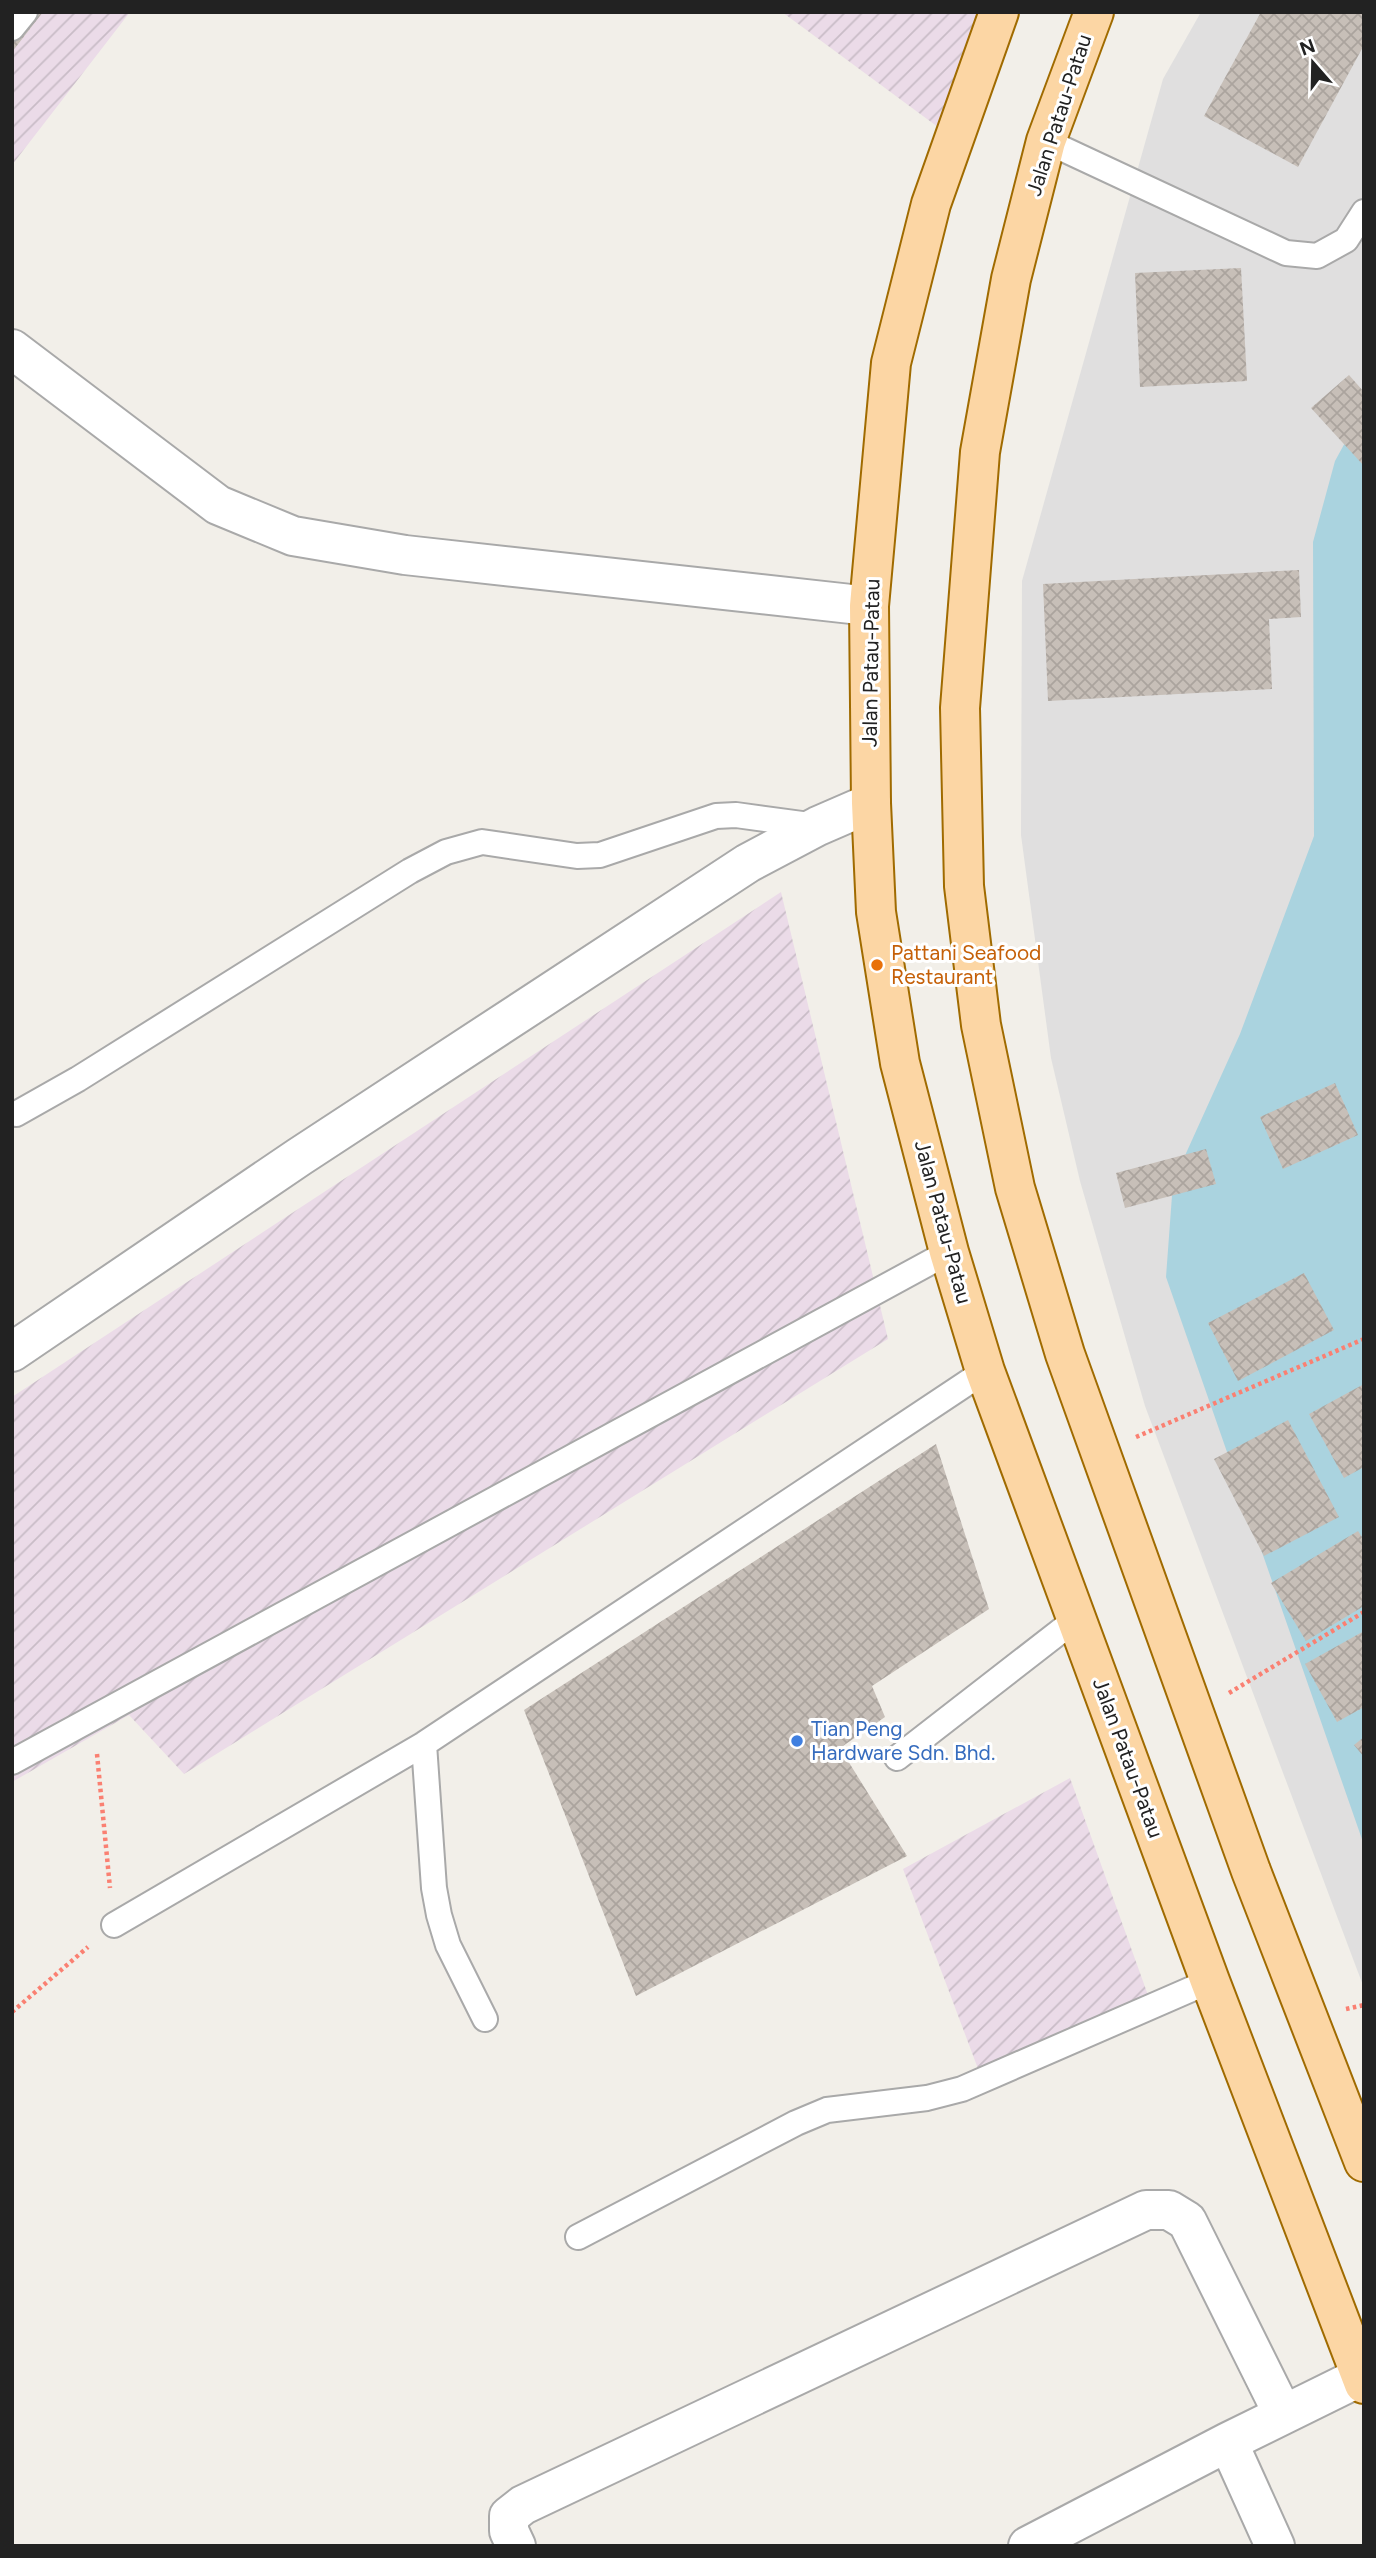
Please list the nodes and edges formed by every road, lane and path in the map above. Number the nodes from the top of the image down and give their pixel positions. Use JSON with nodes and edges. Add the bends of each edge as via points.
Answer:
{"nodes":[{"id":1,"x":25,"y":12,"type":"edge"},
{"id":2,"x":999,"y":12,"type":"edge"},
{"id":3,"x":1094,"y":12,"type":"edge"},
{"id":4,"x":12,"y":28,"type":"edge"},
{"id":5,"x":1046,"y":141,"type":"junction"},
{"id":6,"x":1364,"y":212,"type":"edge"},
{"id":7,"x":12,"y":349,"type":"edge"},
{"id":8,"x":869,"y":606,"type":"junction"},
{"id":9,"x":871,"y":803,"type":"junction"},
{"id":10,"x":818,"y":826,"type":"junction"},
{"id":11,"x":16,"y":1114,"type":"dead end"},
{"id":12,"x":949,"y":1252,"type":"junction"},
{"id":13,"x":1364,"y":1339,"type":"edge"},
{"id":14,"x":12,"y":1352,"type":"edge"},
{"id":15,"x":985,"y":1371,"type":"junction"},
{"id":16,"x":1100,"y":1453,"type":"junction"},
{"id":17,"x":1364,"y":1612,"type":"edge"},
{"id":18,"x":1076,"y":1619,"type":"junction"},
{"id":19,"x":1195,"y":1713,"type":"junction"},
{"id":20,"x":93,"y":1718,"type":"junction"},
{"id":21,"x":424,"y":1744,"type":"junction"},
{"id":22,"x":897,"y":1758,"type":"dead end"},
{"id":23,"x":12,"y":1762,"type":"edge"},
{"id":24,"x":114,"y":1925,"type":"junction"},
{"id":25,"x":1210,"y":1981,"type":"junction"},
{"id":26,"x":12,"y":2012,"type":"edge"},
{"id":27,"x":485,"y":2019,"type":"dead end"},
{"id":28,"x":1364,"y":2162,"type":"edge"},
{"id":29,"x":578,"y":2237,"type":"dead end"},
{"id":30,"x":1363,"y":2378,"type":"edge"},
{"id":31,"x":1283,"y":2414,"type":"junction"},
{"id":32,"x":1228,"y":2442,"type":"junction"},
{"id":33,"x":516,"y":2546,"type":"edge"},
{"id":34,"x":1028,"y":2546,"type":"edge"},
{"id":35,"x":1275,"y":2546,"type":"edge"}],
"edges":[{"from":1,"to":4,"type":"lane"},
{"from":2,"to":8,"type":"main road","name":"Jalan Patau-Patau","via":[[931,204],[891,363]]},
{"from":3,"to":5,"type":"main road","name":"Jalan Patau-Patau"},
{"from":5,"to":6,"type":"lane","via":[[1286,253],[1317,256],[1346,240]]},
{"from":5,"to":16,"type":"main road","name":"Jalan Patau-Patau","via":[[1011,279],[980,452],[960,708],[964,886],[981,1025],[1015,1188]]},
{"from":7,"to":8,"type":"street","via":[[218,505],[293,536],[404,555]]},
{"from":8,"to":9,"type":"main road","name":"Jalan Patau-Patau"},
{"from":9,"to":10,"type":"street"},
{"from":9,"to":12,"type":"main road","name":"Jalan Patau-Patau","via":[[876,912],[900,1063]]},
{"from":10,"to":11,"type":"lane","via":[[716,816],[600,855],[482,842],[446,852]]},
{"from":10,"to":14,"type":"street","via":[[713,885]]},
{"from":12,"to":15,"type":"main road","name":"Jalan Patau-Patau"},
{"from":12,"to":20,"type":"lane"},
{"from":13,"to":16,"type":"path"},
{"from":15,"to":18,"type":"main road","name":"Jalan Patau-Patau"},
{"from":15,"to":21,"type":"lane"},
{"from":16,"to":19,"type":"main road","name":"Jalan Patau-Patau"},
{"from":17,"to":19,"type":"path"},
{"from":18,"to":22,"type":"lane"},
{"from":18,"to":25,"type":"main road","name":"Jalan Patau-Patau"},
{"from":19,"to":28,"type":"main road","name":"Jalan Patau-Patau"},
{"from":20,"to":23,"type":"lane"},
{"from":20,"to":24,"type":"path"},
{"from":21,"to":24,"type":"lane"},
{"from":21,"to":27,"type":"lane","via":[[439,1915],[448,1945]]},
{"from":24,"to":26,"type":"path"},
{"from":25,"to":29,"type":"lane","via":[[962,2089],[927,2098],[827,2110]]},
{"from":25,"to":30,"type":"main road","name":"Jalan Patau-Patau"},
{"from":30,"to":31,"type":"street"},
{"from":31,"to":32,"type":"street"},
{"from":31,"to":33,"type":"street","via":[[1187,2221],[1169,2210],[1146,2210],[523,2505],[509,2516]]},
{"from":32,"to":34,"type":"street"},
{"from":32,"to":35,"type":"street"}]}
